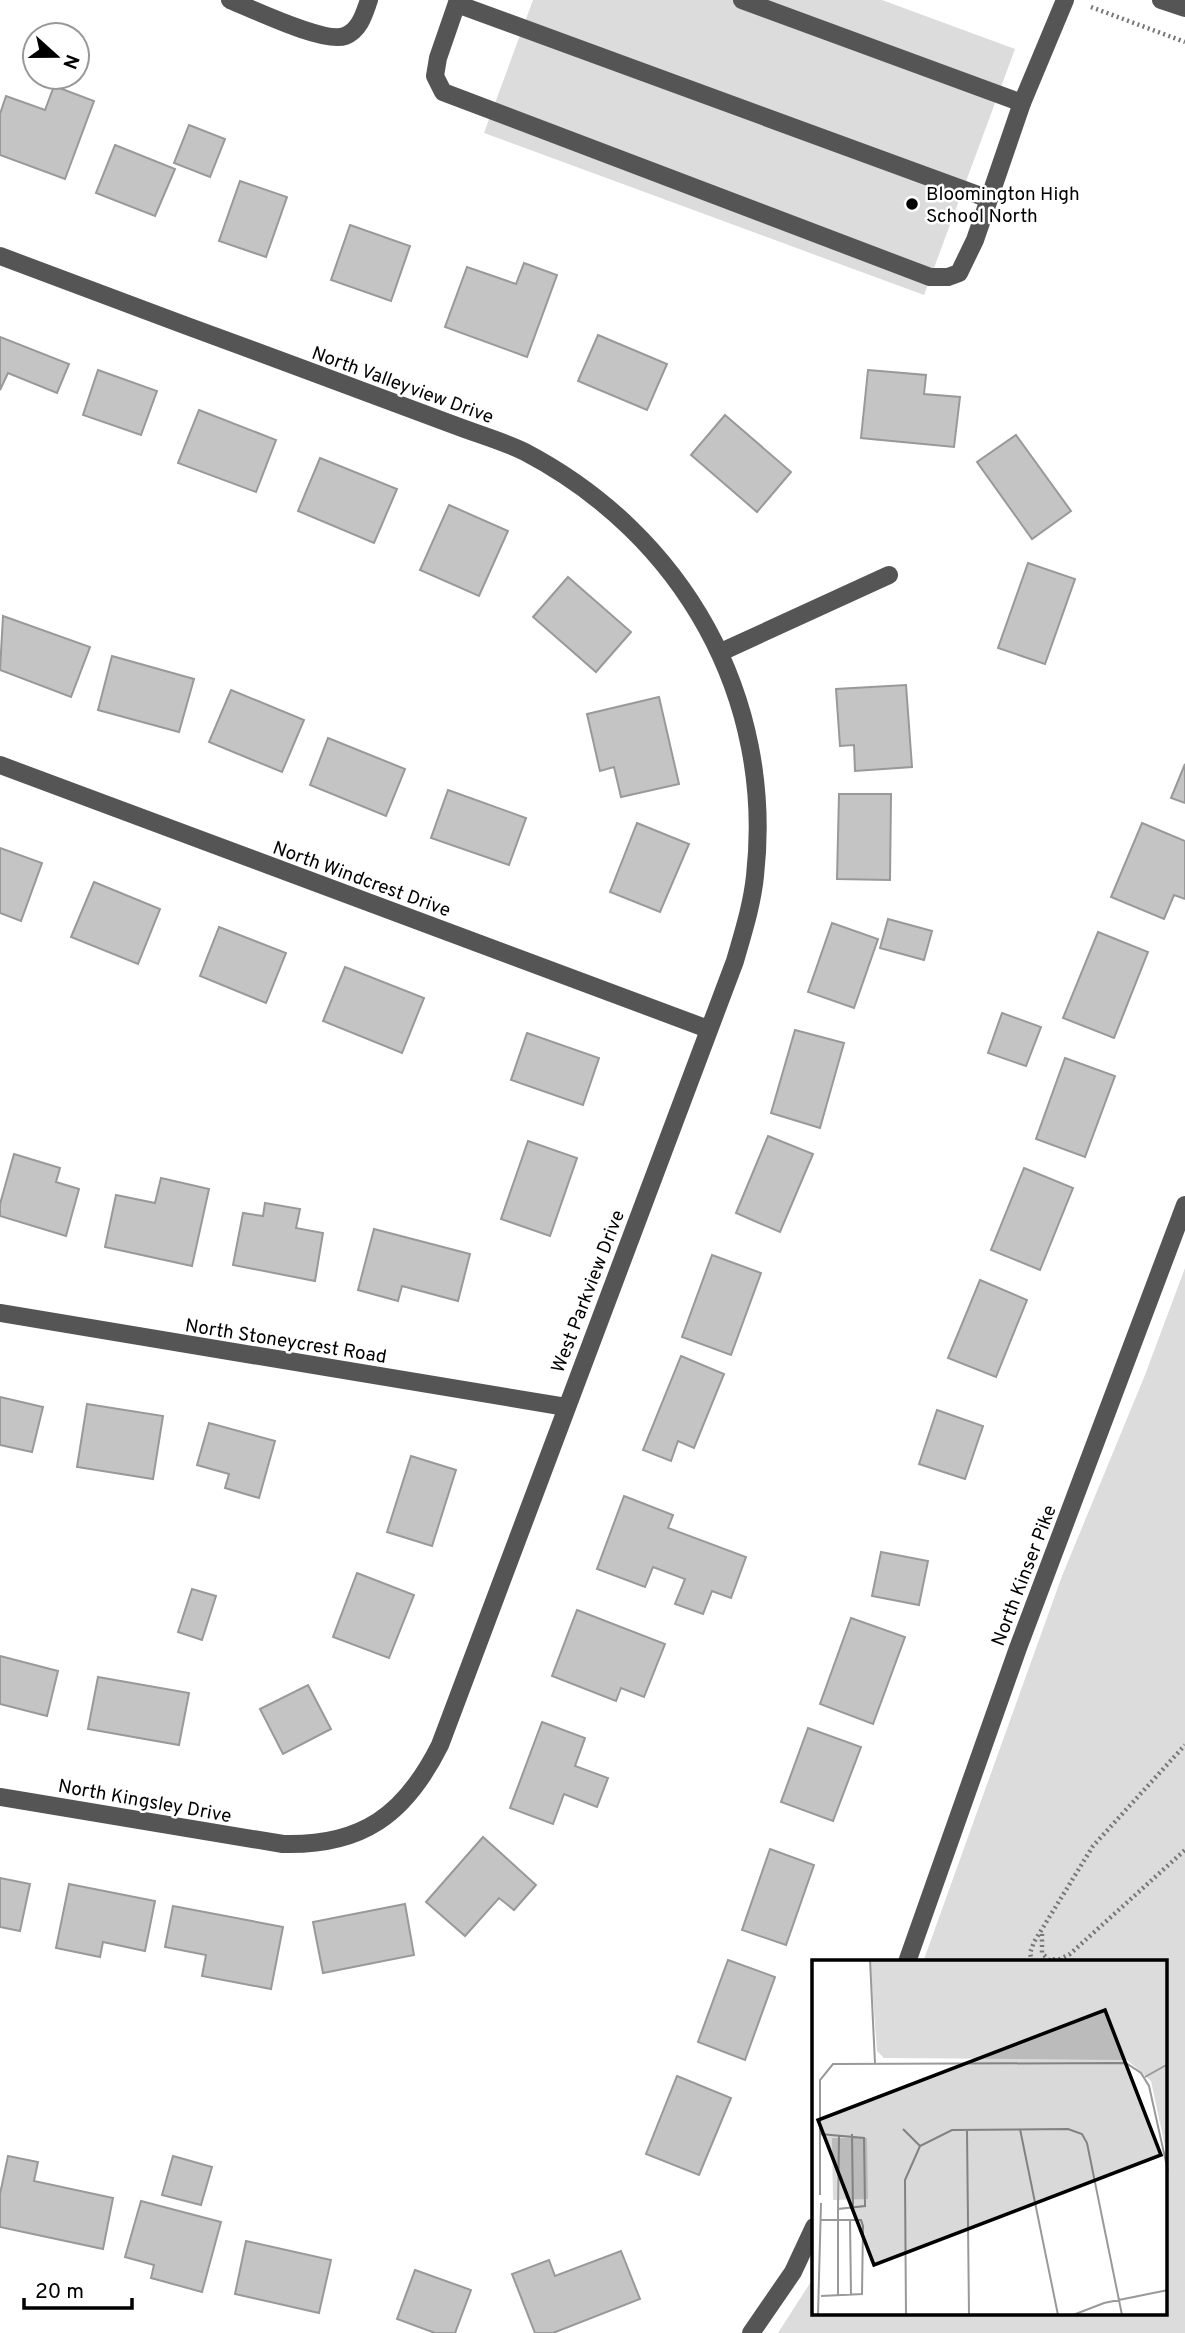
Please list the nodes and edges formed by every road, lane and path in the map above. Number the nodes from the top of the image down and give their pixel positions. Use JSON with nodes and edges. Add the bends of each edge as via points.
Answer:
{"nodes":[{"id":1,"x":230,"y":0,"type":"edge"},
{"id":2,"x":369,"y":0,"type":"edge"},
{"id":3,"x":742,"y":0,"type":"edge"},
{"id":4,"x":1065,"y":0,"type":"edge"},
{"id":5,"x":1161,"y":0,"type":"edge"},
{"id":6,"x":457,"y":2,"type":"edge"},
{"id":7,"x":1085,"y":5,"type":"dead end"},
{"id":8,"x":1185,"y":8,"type":"edge"},
{"id":9,"x":1185,"y":42,"type":"edge"},
{"id":10,"x":1022,"y":103,"type":"junction"},
{"id":11,"x":989,"y":199,"type":"junction"},
{"id":12,"x":0,"y":256,"type":"edge"},
{"id":13,"x":889,"y":575,"type":"dead end"},
{"id":14,"x":721,"y":652,"type":"junction"},
{"id":15,"x":0,"y":765,"type":"edge"},
{"id":16,"x":708,"y":1029,"type":"junction"},
{"id":17,"x":1185,"y":1205,"type":"edge"},
{"id":18,"x":0,"y":1313,"type":"edge"},
{"id":19,"x":566,"y":1407,"type":"junction"},
{"id":20,"x":1185,"y":1745,"type":"edge"},
{"id":21,"x":0,"y":1797,"type":"edge"},
{"id":22,"x":283,"y":1844,"type":"joint"},
{"id":23,"x":1185,"y":1850,"type":"edge"},
{"id":24,"x":1042,"y":1932,"type":"junction"},
{"id":25,"x":1061,"y":1959,"type":"joint"},
{"id":26,"x":908,"y":1960,"type":"edge"},
{"id":27,"x":1032,"y":1960,"type":"edge"},
{"id":28,"x":812,"y":2231,"type":"edge"},
{"id":29,"x":751,"y":2333,"type":"edge"}],
"edges":[{"from":1,"to":2,"type":"street","via":[[327,37],[344,36],[358,27]]},
{"from":3,"to":10,"type":"street"},
{"from":4,"to":10,"type":"street"},
{"from":5,"to":8,"type":"street"},
{"from":6,"to":11,"type":"street"},
{"from":6,"to":11,"type":"street","via":[[435,76],[443,92],[930,277],[959,272]]},
{"from":7,"to":9,"type":"path"},
{"from":10,"to":11,"type":"street"},
{"from":12,"to":14,"type":"street","name":"North Valleyview Drive","via":[[523,452],[596,498],[643,538],[689,596]]},
{"from":13,"to":14,"type":"street"},
{"from":14,"to":16,"type":"street","name":"West Parkview Drive","via":[[746,726],[757,837],[746,921]]},
{"from":15,"to":16,"type":"street","name":"North Windcrest Drive"},
{"from":16,"to":19,"type":"street","name":"West Parkview Drive"},
{"from":17,"to":26,"type":"street","name":"North Kinser Pike","via":[[1018,1648]]},
{"from":18,"to":19,"type":"street","name":"North Stoneycrest Road"},
{"from":19,"to":22,"type":"street","name":"West Parkview Drive","via":[[440,1745],[418,1784],[366,1830],[318,1845]]},
{"from":20,"to":24,"type":"path","via":[[1093,1846]]},
{"from":21,"to":22,"type":"street","name":"North Kingsley Drive"},
{"from":23,"to":25,"type":"path"},
{"from":24,"to":25,"type":"path","via":[[1045,1958]]},
{"from":24,"to":27,"type":"path","via":[[1030,1953]]},
{"from":28,"to":29,"type":"street","via":[[793,2272]]}]}
